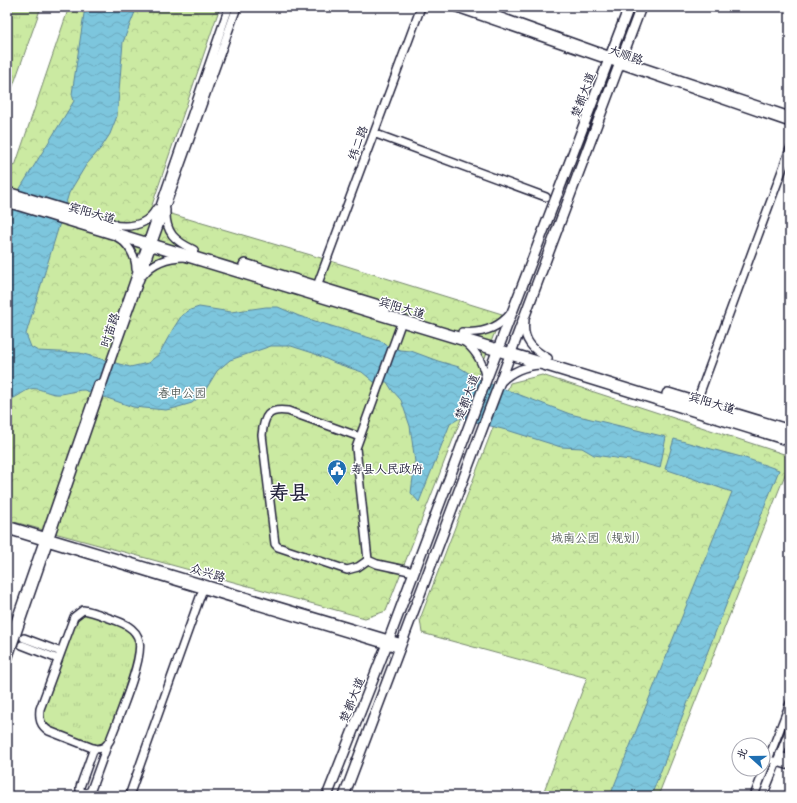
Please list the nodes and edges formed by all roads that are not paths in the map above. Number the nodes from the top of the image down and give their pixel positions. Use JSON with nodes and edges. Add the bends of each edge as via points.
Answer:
{"nodes":[{"id":1,"x":229,"y":7,"type":"edge"},
{"id":2,"x":237,"y":7,"type":"edge"},
{"id":3,"x":421,"y":7,"type":"edge"},
{"id":4,"x":454,"y":7,"type":"edge"},
{"id":5,"x":474,"y":7,"type":"edge"},
{"id":6,"x":629,"y":7,"type":"edge"},
{"id":7,"x":641,"y":7,"type":"edge"},
{"id":8,"x":610,"y":56,"type":"junction"},
{"id":9,"x":622,"y":60,"type":"junction"},
{"id":10,"x":790,"y":116,"type":"edge"},
{"id":11,"x":790,"y":123,"type":"edge"},
{"id":12,"x":376,"y":134,"type":"dead end"},
{"id":13,"x":790,"y":149,"type":"edge"},
{"id":14,"x":7,"y":193,"type":"edge"},
{"id":15,"x":546,"y":197,"type":"dead end"},
{"id":16,"x":165,"y":200,"type":"junction"},
{"id":17,"x":7,"y":201,"type":"edge"},
{"id":18,"x":554,"y":204,"type":"junction"},
{"id":19,"x":566,"y":208,"type":"junction"},
{"id":20,"x":78,"y":219,"type":"junction"},
{"id":21,"x":110,"y":228,"type":"junction"},
{"id":22,"x":541,"y":236,"type":"junction"},
{"id":23,"x":150,"y":240,"type":"junction"},
{"id":24,"x":553,"y":241,"type":"junction"},
{"id":25,"x":195,"y":254,"type":"junction"},
{"id":26,"x":137,"y":279,"type":"junction"},
{"id":27,"x":317,"y":286,"type":"junction"},
{"id":28,"x":513,"y":310,"type":"junction"},
{"id":29,"x":526,"y":313,"type":"junction"},
{"id":30,"x":402,"y":321,"type":"junction"},
{"id":31,"x":460,"y":335,"type":"junction"},
{"id":32,"x":499,"y":347,"type":"junction"},
{"id":33,"x":512,"y":351,"type":"junction"},
{"id":34,"x":548,"y":361,"type":"junction"},
{"id":35,"x":485,"y":382,"type":"junction"},
{"id":36,"x":499,"y":384,"type":"junction"},
{"id":37,"x":695,"y":407,"type":"junction"},
{"id":38,"x":790,"y":431,"type":"edge"},
{"id":39,"x":360,"y":438,"type":"junction"},
{"id":40,"x":790,"y":440,"type":"edge"},
{"id":41,"x":7,"y":525,"type":"edge"},
{"id":42,"x":7,"y":530,"type":"edge"},
{"id":43,"x":47,"y":541,"type":"junction"},
{"id":44,"x":368,"y":560,"type":"junction"},
{"id":45,"x":414,"y":572,"type":"junction"},
{"id":46,"x":204,"y":587,"type":"junction"},
{"id":47,"x":389,"y":639,"type":"junction"},
{"id":48,"x":23,"y":642,"type":"dead end"},
{"id":49,"x":7,"y":645,"type":"edge"},
{"id":50,"x":401,"y":646,"type":"junction"},
{"id":51,"x":60,"y":655,"type":"junction"},
{"id":52,"x":7,"y":662,"type":"edge"},
{"id":53,"x":790,"y":703,"type":"edge"},
{"id":54,"x":790,"y":728,"type":"edge"},
{"id":55,"x":107,"y":746,"type":"junction"},
{"id":56,"x":94,"y":748,"type":"junction"},
{"id":57,"x":771,"y":749,"type":"edge"},
{"id":58,"x":771,"y":759,"type":"edge"},
{"id":59,"x":778,"y":759,"type":"junction"},
{"id":60,"x":790,"y":759,"type":"edge"},
{"id":61,"x":790,"y":766,"type":"edge"},
{"id":62,"x":761,"y":777,"type":"edge"},
{"id":63,"x":129,"y":796,"type":"edge"},
{"id":64,"x":327,"y":796,"type":"edge"},
{"id":65,"x":344,"y":796,"type":"edge"},
{"id":66,"x":754,"y":796,"type":"edge"},
{"id":67,"x":763,"y":796,"type":"edge"}],
"edges":[{"from":1,"to":16,"type":"street","name":"时苗路"},
{"from":2,"to":16,"type":"street","name":"时苗路"},
{"from":3,"to":27,"type":"street","name":"纬二路"},
{"from":4,"to":11,"type":"street","name":"大顺路"},
{"from":5,"to":8,"type":"street","name":"大顺路"},
{"from":6,"to":8,"type":"main road","name":"楚都大道"},
{"from":7,"to":9,"type":"main road","name":"楚都大道"},
{"from":8,"to":9,"type":"street","name":"大顺路"},
{"from":8,"to":18,"type":"main road","name":"楚都大道"},
{"from":9,"to":10,"type":"street","name":"大顺路"},
{"from":9,"to":19,"type":"main road","name":"楚都大道"},
{"from":12,"to":15,"type":"street"},
{"from":13,"to":37,"type":"street"},
{"from":14,"to":20,"type":"highway","name":"宾阳大道"},
{"from":16,"to":21,"type":"street","via":[[145,222],[137,226]]},
{"from":16,"to":23,"type":"street","name":"时苗路"},
{"from":16,"to":25,"type":"street","via":[[167,227],[174,237]]},
{"from":17,"to":20,"type":"highway","name":"宾阳大道"},
{"from":18,"to":19,"type":"main road","via":[[560,209]]},
{"from":18,"to":22,"type":"main road","name":"楚都大道"},
{"from":19,"to":24,"type":"main road","name":"楚都大道"},
{"from":20,"to":21,"type":"highway","name":"宾阳大道"},
{"from":21,"to":23,"type":"highway","name":"宾阳大道"},
{"from":21,"to":26,"type":"street","via":[[133,254]]},
{"from":22,"to":24,"type":"main road","via":[[546,235]]},
{"from":22,"to":28,"type":"main road","name":"楚都大道"},
{"from":23,"to":25,"type":"highway","name":"宾阳大道"},
{"from":23,"to":26,"type":"street","name":"时苗路"},
{"from":24,"to":29,"type":"main road","name":"楚都大道"},
{"from":25,"to":26,"type":"street","via":[[160,262],[151,266]]},
{"from":25,"to":27,"type":"highway","name":"宾阳大道"},
{"from":25,"to":30,"type":"highway","name":"宾阳大道"},
{"from":26,"to":43,"type":"street","name":"时苗路"},
{"from":27,"to":31,"type":"highway","name":"宾阳大道"},
{"from":28,"to":31,"type":"street","via":[[490,330]]},
{"from":28,"to":32,"type":"main road","name":"楚都大道"},
{"from":29,"to":33,"type":"main road","name":"楚都大道"},
{"from":29,"to":34,"type":"street","via":[[526,338]]},
{"from":30,"to":31,"type":"highway","name":"宾阳大道"},
{"from":30,"to":39,"type":"street"},
{"from":31,"to":32,"type":"highway","name":"宾阳大道"},
{"from":31,"to":35,"type":"street","via":[[480,359]]},
{"from":32,"to":33,"type":"highway","name":"宾阳大道"},
{"from":32,"to":35,"type":"main road","name":"楚都大道"},
{"from":33,"to":34,"type":"highway","name":"宾阳大道"},
{"from":33,"to":36,"type":"main road","name":"楚都大道"},
{"from":34,"to":36,"type":"street","via":[[519,369]]},
{"from":34,"to":37,"type":"highway","name":"宾阳大道"},
{"from":35,"to":45,"type":"main road","name":"楚都大道"},
{"from":36,"to":50,"type":"main road","name":"楚都大道"},
{"from":37,"to":38,"type":"highway","name":"宾阳大道"},
{"from":37,"to":40,"type":"highway","name":"宾阳大道"},
{"from":39,"to":44,"type":"street","via":[[356,448]]},
{"from":39,"to":44,"type":"street","via":[[280,410],[268,414],[264,420],[262,435],[275,544],[347,570],[358,567]]},
{"from":41,"to":43,"type":"street","name":"众兴路"},
{"from":42,"to":43,"type":"street","name":"众兴路"},
{"from":43,"to":46,"type":"street","name":"众兴路"},
{"from":43,"to":49,"type":"street","name":"时苗路"},
{"from":43,"to":52,"type":"street","name":"时苗路"},
{"from":44,"to":45,"type":"street"},
{"from":45,"to":47,"type":"main road","name":"楚都大道"},
{"from":46,"to":47,"type":"street","name":"众兴路"},
{"from":46,"to":50,"type":"street","name":"众兴路"},
{"from":46,"to":63,"type":"street"},
{"from":47,"to":50,"type":"street","name":"众兴路"},
{"from":47,"to":64,"type":"main road","name":"楚都大道"},
{"from":48,"to":51,"type":"street"},
{"from":50,"to":65,"type":"main road","name":"楚都大道"},
{"from":51,"to":55,"type":"street","via":[[74,617],[83,610],[121,622],[134,631],[140,642],[139,656],[128,692]]},
{"from":51,"to":56,"type":"street","via":[[40,709],[40,723],[49,731]]},
{"from":53,"to":57,"type":"street"},
{"from":54,"to":59,"type":"street"},
{"from":55,"to":56,"type":"street","via":[[101,749]]},
{"from":55,"to":56,"type":"street","via":[[91,790],[85,793],[80,787]]},
{"from":58,"to":59,"type":"street"},
{"from":59,"to":60,"type":"street"},
{"from":59,"to":61,"type":"street"},
{"from":59,"to":67,"type":"street"},
{"from":62,"to":66,"type":"street"}]}
